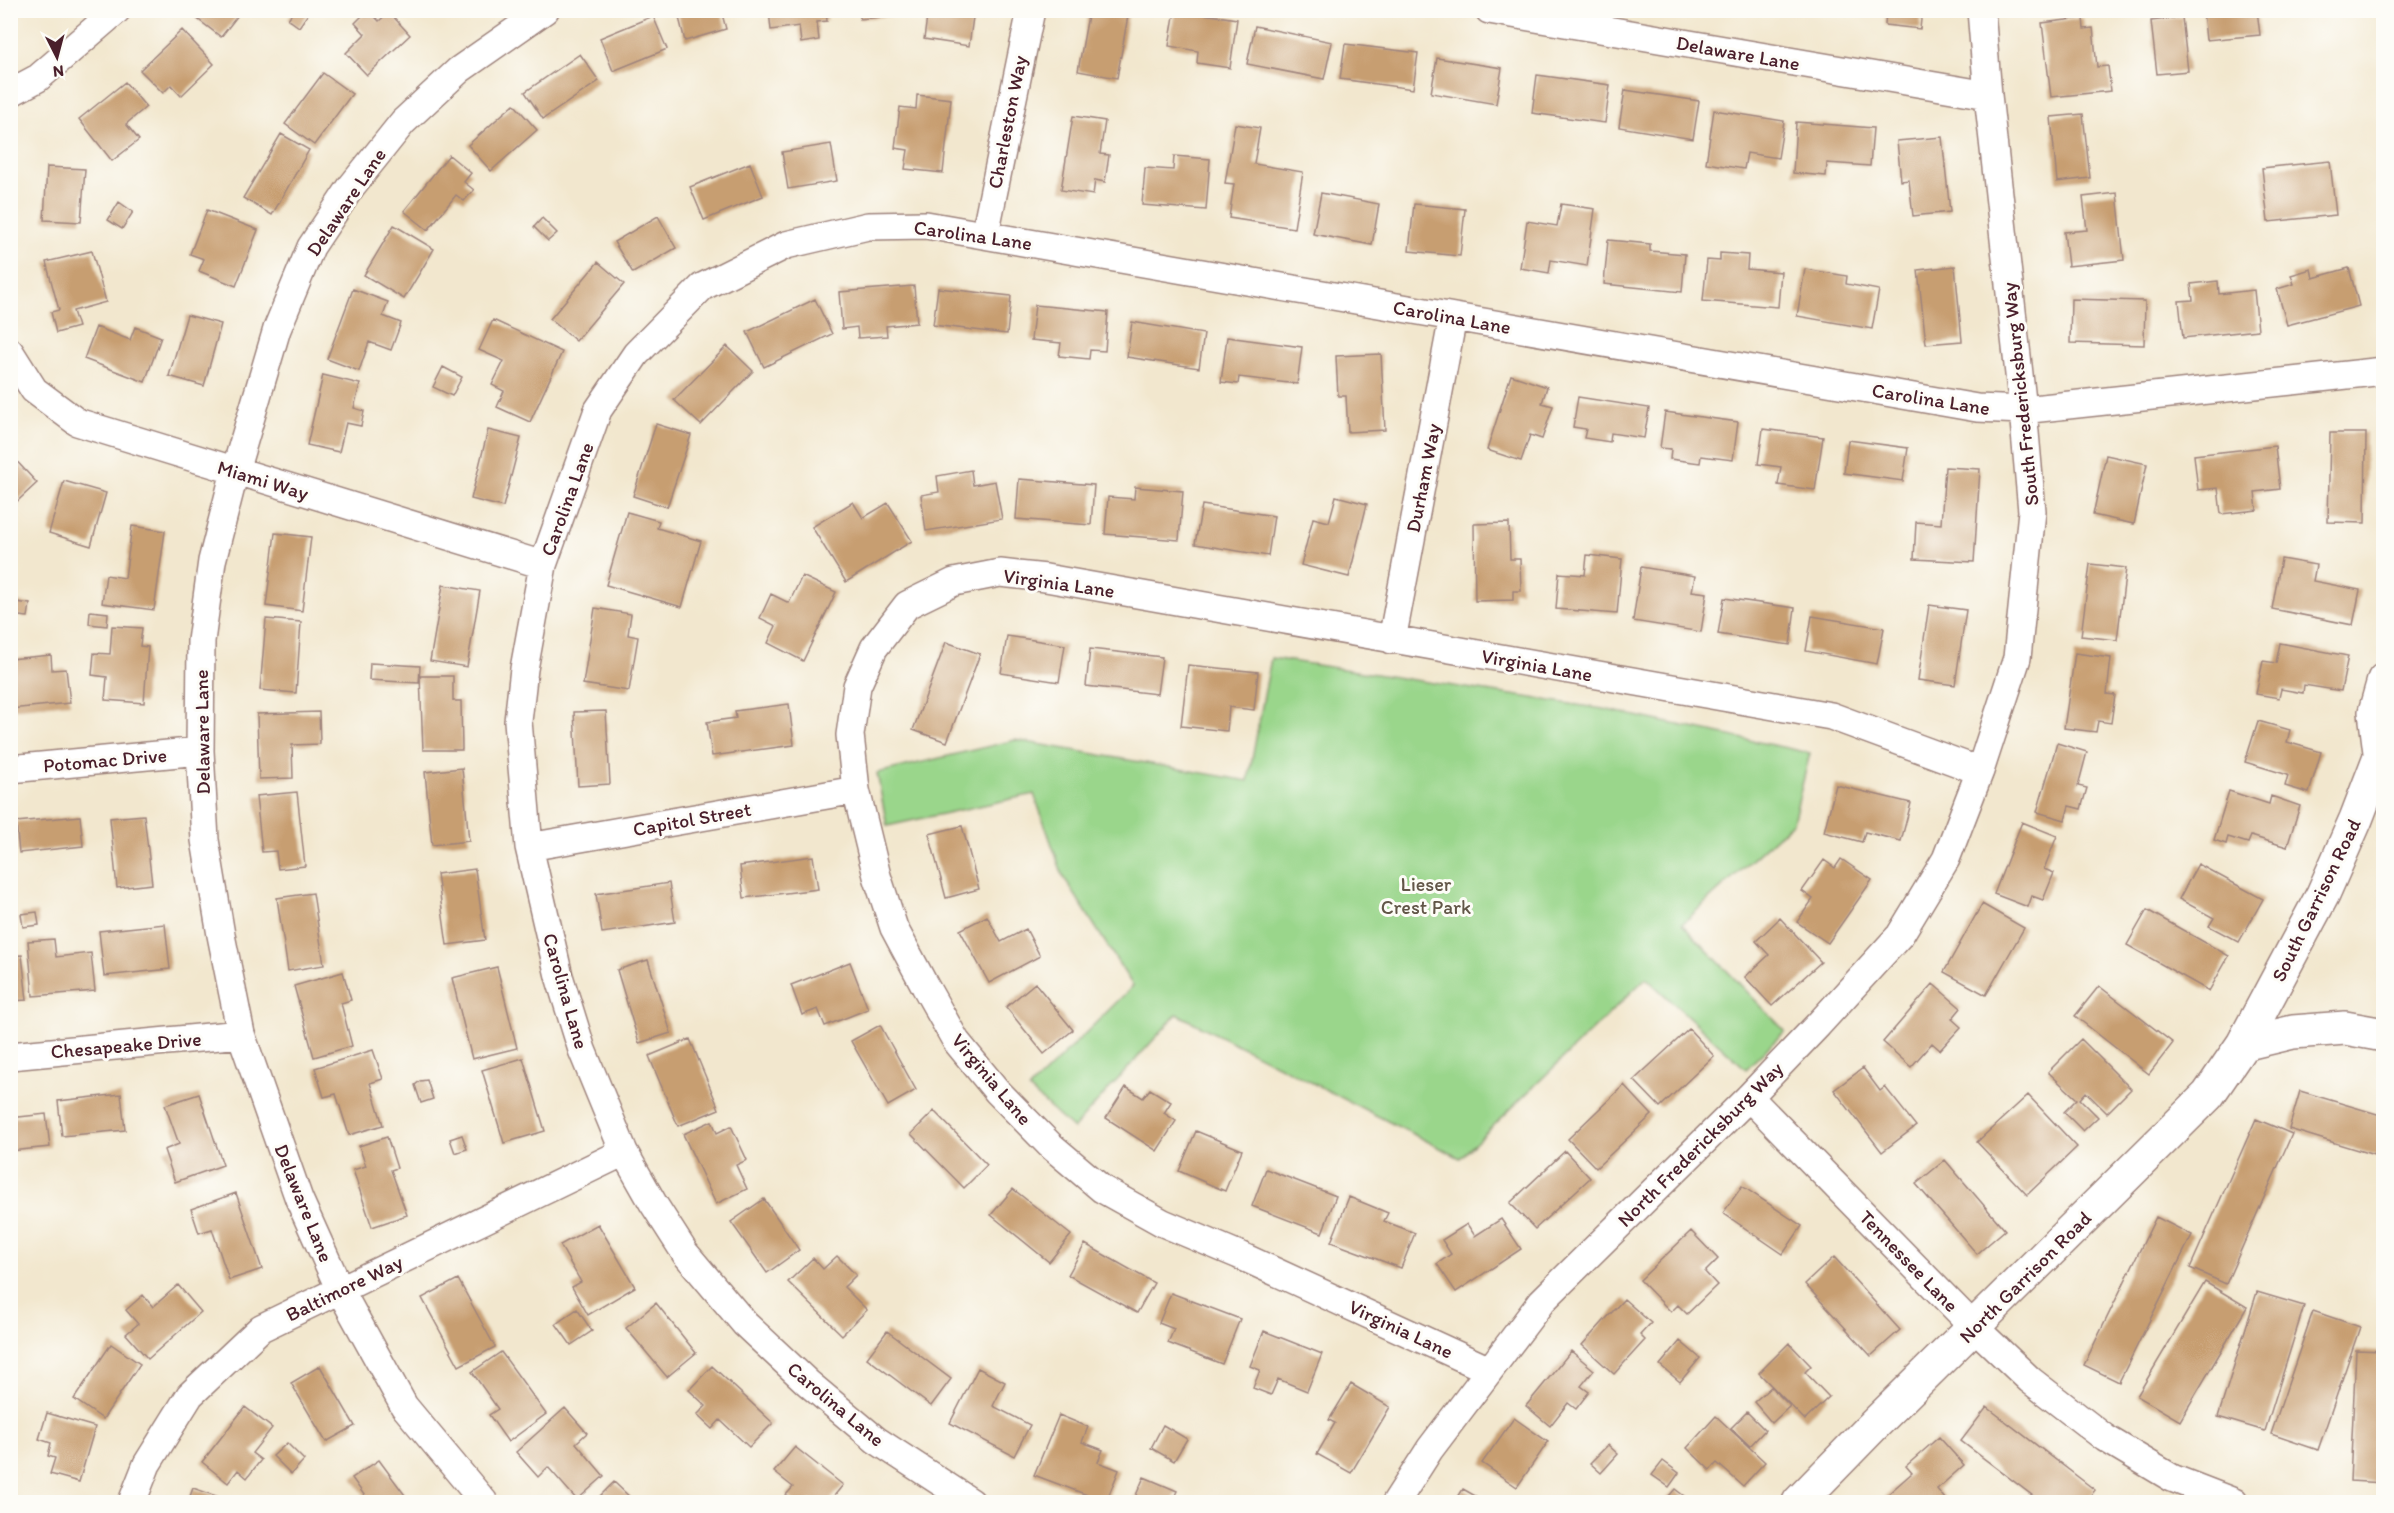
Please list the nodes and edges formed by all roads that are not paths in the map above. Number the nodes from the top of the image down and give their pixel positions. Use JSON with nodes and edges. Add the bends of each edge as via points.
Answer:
{"nodes":[{"id":1,"x":117,"y":10,"type":"edge"},
{"id":2,"x":545,"y":10,"type":"edge"},
{"id":3,"x":1031,"y":10,"type":"edge"},
{"id":4,"x":1489,"y":10,"type":"edge"},
{"id":5,"x":1981,"y":10,"type":"edge"},
{"id":6,"x":10,"y":93,"type":"edge"},
{"id":7,"x":1988,"y":95,"type":"junction"},
{"id":8,"x":985,"y":234,"type":"junction"},
{"id":9,"x":1453,"y":317,"type":"junction"},
{"id":10,"x":10,"y":352,"type":"edge"},
{"id":11,"x":2384,"y":370,"type":"edge"},
{"id":12,"x":2024,"y":411,"type":"junction"},
{"id":13,"x":235,"y":471,"type":"junction"},
{"id":14,"x":543,"y":565,"type":"junction"},
{"id":15,"x":1392,"y":640,"type":"junction"},
{"id":16,"x":2384,"y":680,"type":"edge"},
{"id":17,"x":2382,"y":749,"type":"edge"},
{"id":18,"x":200,"y":751,"type":"junction"},
{"id":19,"x":10,"y":769,"type":"edge"},
{"id":20,"x":1980,"y":771,"type":"junction"},
{"id":21,"x":856,"y":790,"type":"junction"},
{"id":22,"x":529,"y":847,"type":"junction"},
{"id":23,"x":241,"y":1034,"type":"junction"},
{"id":24,"x":2384,"y":1035,"type":"edge"},
{"id":25,"x":2243,"y":1044,"type":"junction"},
{"id":26,"x":10,"y":1056,"type":"edge"},
{"id":27,"x":1749,"y":1097,"type":"junction"},
{"id":28,"x":624,"y":1152,"type":"junction"},
{"id":29,"x":339,"y":1290,"type":"junction"},
{"id":30,"x":1974,"y":1327,"type":"junction"},
{"id":31,"x":1489,"y":1370,"type":"junction"},
{"id":32,"x":132,"y":1503,"type":"edge"},
{"id":33,"x":484,"y":1503,"type":"edge"},
{"id":34,"x":971,"y":1503,"type":"edge"},
{"id":35,"x":1396,"y":1503,"type":"edge"},
{"id":36,"x":1799,"y":1503,"type":"edge"},
{"id":37,"x":2234,"y":1503,"type":"edge"}],
"edges":[{"from":1,"to":6,"type":"street","via":[[38,78]]},
{"from":2,"to":13,"type":"street","name":"Delaware Lane","via":[[459,70],[403,122],[351,187],[311,247],[277,329]]},
{"from":3,"to":8,"type":"street","name":"Charleston Way"},
{"from":4,"to":7,"type":"street","name":"Delaware Lane"},
{"from":5,"to":7,"type":"street","name":"South Fredericksburg Way"},
{"from":7,"to":12,"type":"street","name":"South Fredericksburg Way"},
{"from":8,"to":9,"type":"street","name":"Carolina Lane"},
{"from":8,"to":14,"type":"street","name":"Carolina Lane","via":[[926,225],[868,226],[786,245],[702,287],[636,354],[598,410]]},
{"from":9,"to":12,"type":"street","name":"Carolina Lane","via":[[1977,408]]},
{"from":9,"to":15,"type":"street","name":"Durham Way"},
{"from":10,"to":13,"type":"street","name":"Miami Way","via":[[34,390],[77,422]]},
{"from":11,"to":12,"type":"street","name":"Carolina Lane"},
{"from":12,"to":20,"type":"street","name":"South Fredericksburg Way","via":[[2032,512],[2017,658]]},
{"from":13,"to":14,"type":"street","name":"Miami Way"},
{"from":13,"to":18,"type":"street","name":"Delaware Lane","via":[[212,561],[201,641]]},
{"from":14,"to":22,"type":"street","name":"Carolina Lane","via":[[518,721]]},
{"from":15,"to":20,"type":"street","name":"Virginia Lane","via":[[1832,716]]},
{"from":15,"to":21,"type":"street","name":"Virginia Lane","via":[[1046,578],[1000,573],[954,582],[907,605],[874,648],[857,686],[850,735]]},
{"from":16,"to":17,"type":"street","name":"South Garrison Road","via":[[2376,712]]},
{"from":17,"to":25,"type":"street","name":"South Garrison Road","via":[[2323,894]]},
{"from":18,"to":19,"type":"street","name":"Potomac Drive"},
{"from":18,"to":23,"type":"street","name":"Delaware Lane","via":[[205,840]]},
{"from":20,"to":27,"type":"street","name":"North Fredericksburg Way","via":[[1946,859],[1900,935]]},
{"from":21,"to":22,"type":"street","name":"Capitol Street"},
{"from":21,"to":31,"type":"street","name":"Virginia Lane","via":[[894,928],[925,986],[956,1041],[997,1091],[1050,1145],[1102,1189],[1162,1223]]},
{"from":22,"to":28,"type":"street","name":"Carolina Lane","via":[[559,976],[582,1050]]},
{"from":23,"to":26,"type":"street","name":"Chesapeake Drive"},
{"from":23,"to":29,"type":"street","name":"Delaware Lane","via":[[299,1199]]},
{"from":24,"to":25,"type":"street","via":[[2345,1028],[2292,1032]]},
{"from":25,"to":30,"type":"street","name":"North Garrison Road","via":[[2208,1095]]},
{"from":27,"to":30,"type":"street","name":"Tennessee Lane"},
{"from":27,"to":31,"type":"street","name":"North Fredericksburg Way","via":[[1542,1301]]},
{"from":28,"to":29,"type":"street","name":"Baltimore Way"},
{"from":28,"to":34,"type":"street","name":"Carolina Lane","via":[[685,1253],[745,1324],[876,1440]]},
{"from":29,"to":32,"type":"street","name":"Baltimore Way","via":[[261,1328],[190,1395],[147,1464]]},
{"from":29,"to":33,"type":"street","name":"Delaware Lane","via":[[404,1406]]},
{"from":30,"to":36,"type":"street","name":"North Garrison Road"},
{"from":30,"to":37,"type":"street","name":"Tennessee Lane","via":[[2030,1380],[2105,1438],[2172,1478]]},
{"from":31,"to":35,"type":"street","name":"North Fredericksburg Way","via":[[1430,1449]]}]}
